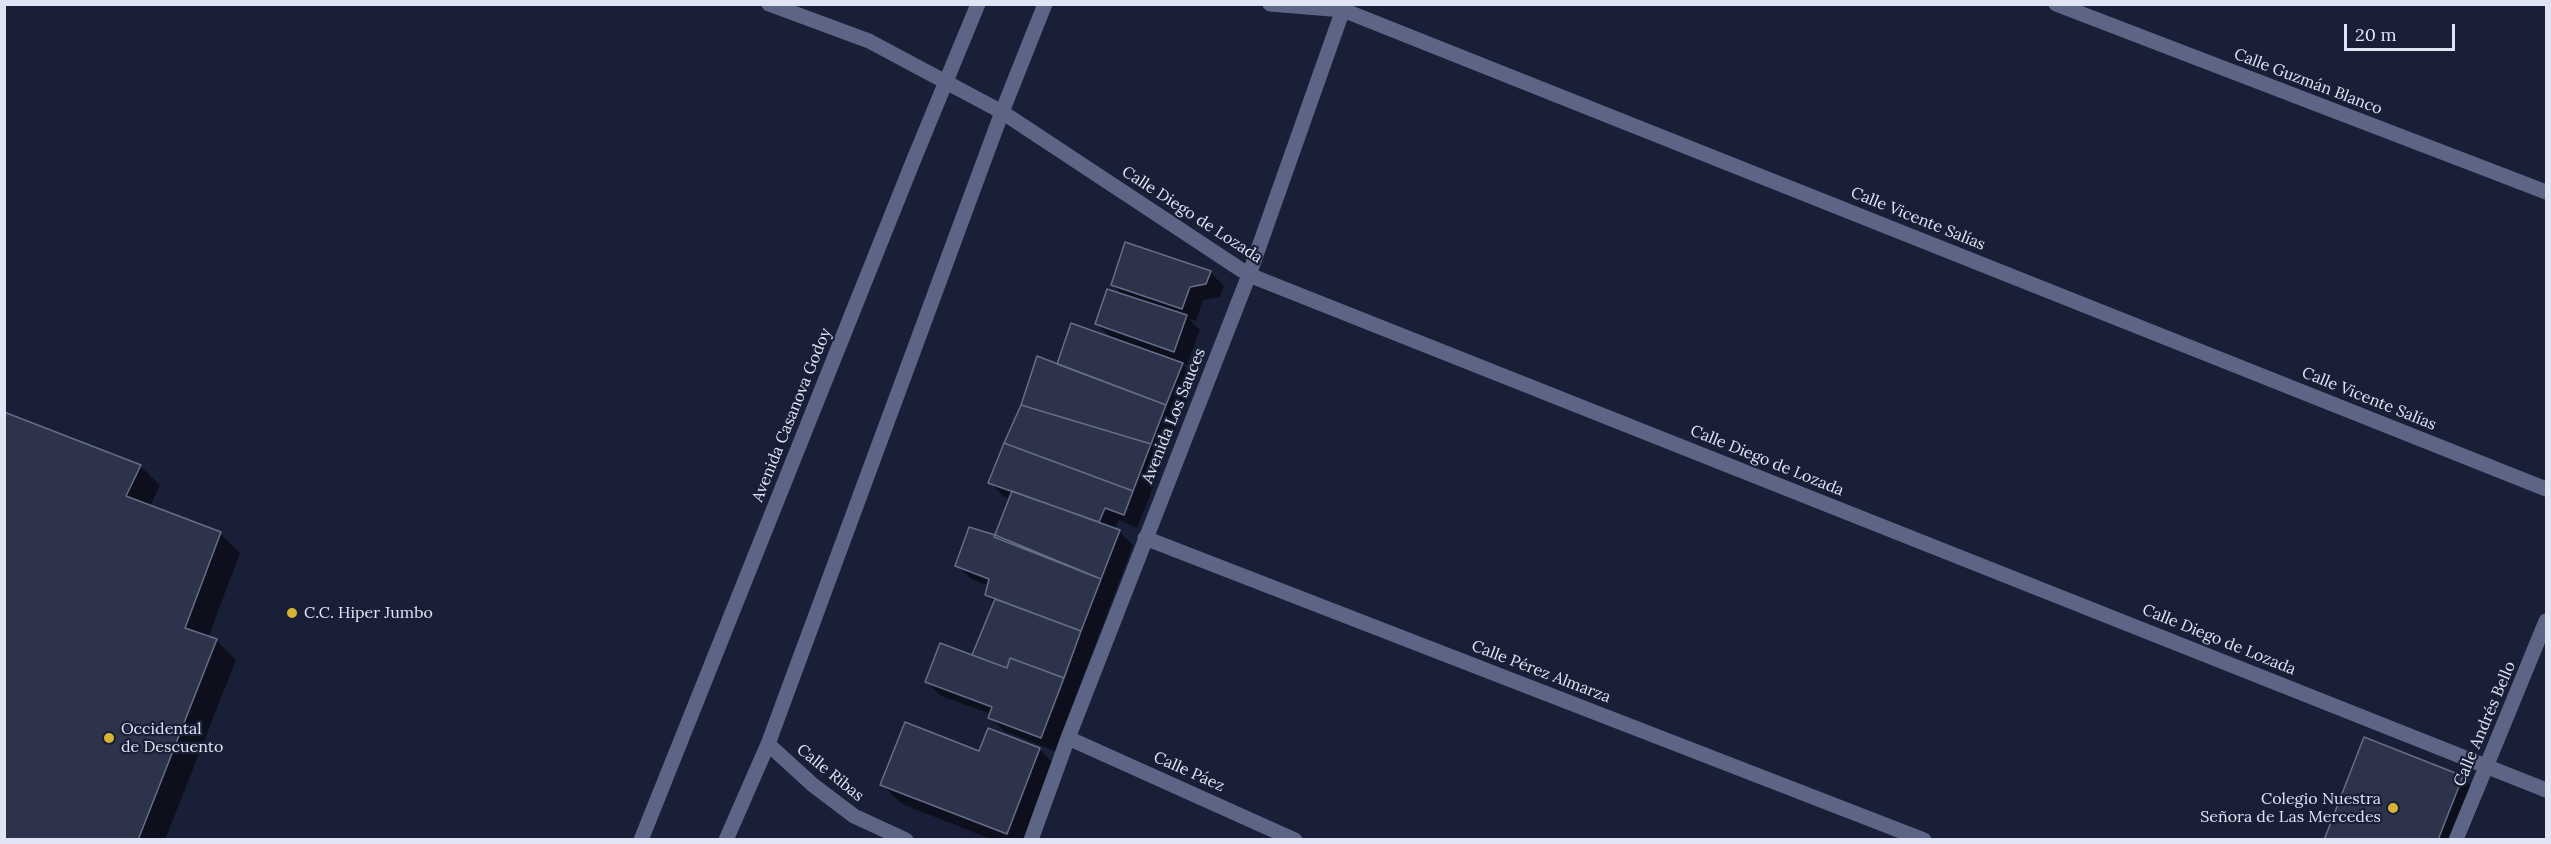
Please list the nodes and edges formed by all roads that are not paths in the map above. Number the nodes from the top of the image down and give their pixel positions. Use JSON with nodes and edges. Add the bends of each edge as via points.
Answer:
{"nodes":[{"id":1,"x":769,"y":4,"type":"edge"},
{"id":2,"x":978,"y":4,"type":"edge"},
{"id":3,"x":1046,"y":4,"type":"edge"},
{"id":4,"x":1270,"y":4,"type":"edge"},
{"id":5,"x":2056,"y":4,"type":"edge"},
{"id":6,"x":1344,"y":7,"type":"edge"},
{"id":7,"x":946,"y":83,"type":"junction"},
{"id":8,"x":1002,"y":112,"type":"junction"},
{"id":9,"x":2547,"y":192,"type":"edge"},
{"id":10,"x":1249,"y":275,"type":"junction"},
{"id":11,"x":2547,"y":489,"type":"edge"},
{"id":12,"x":1145,"y":538,"type":"junction"},
{"id":13,"x":2547,"y":621,"type":"edge"},
{"id":14,"x":1068,"y":738,"type":"junction"},
{"id":15,"x":768,"y":744,"type":"junction"},
{"id":16,"x":2487,"y":765,"type":"junction"},
{"id":17,"x":2547,"y":790,"type":"edge"},
{"id":18,"x":641,"y":840,"type":"edge"},
{"id":19,"x":726,"y":840,"type":"edge"},
{"id":20,"x":906,"y":840,"type":"edge"},
{"id":21,"x":1031,"y":840,"type":"edge"},
{"id":22,"x":1295,"y":840,"type":"edge"},
{"id":23,"x":1924,"y":840,"type":"edge"},
{"id":24,"x":2456,"y":840,"type":"edge"}],
"edges":[{"from":1,"to":7,"type":"street","name":"Calle Diego de Lozada","via":[[869,41]]},
{"from":2,"to":7,"type":"street","name":"Avenida Casanova Godoy"},
{"from":3,"to":8,"type":"street"},
{"from":4,"to":6,"type":"street","name":"Calle Vicente Salías"},
{"from":5,"to":9,"type":"street","name":"Calle Guzmán Blanco"},
{"from":6,"to":10,"type":"street","name":"Avenida Los Sauces"},
{"from":6,"to":11,"type":"street","name":"Calle Vicente Salías"},
{"from":7,"to":8,"type":"street","name":"Calle Diego de Lozada"},
{"from":7,"to":18,"type":"street","name":"Avenida Casanova Godoy"},
{"from":8,"to":10,"type":"street","name":"Calle Diego de Lozada"},
{"from":8,"to":15,"type":"street"},
{"from":10,"to":12,"type":"street","name":"Avenida Los Sauces"},
{"from":10,"to":16,"type":"street","name":"Calle Diego de Lozada"},
{"from":12,"to":14,"type":"street","name":"Avenida Los Sauces"},
{"from":12,"to":23,"type":"street","name":"Calle Pérez Almarza"},
{"from":13,"to":16,"type":"street","name":"Calle Andrés Bello"},
{"from":14,"to":21,"type":"street","name":"Avenida Los Sauces"},
{"from":14,"to":22,"type":"street","name":"Calle Páez"},
{"from":15,"to":19,"type":"street"},
{"from":15,"to":20,"type":"street","name":"Calle Ribas","via":[[854,816]]},
{"from":16,"to":17,"type":"street","name":"Calle Diego de Lozada"},
{"from":16,"to":24,"type":"street","name":"Calle Andrés Bello"}]}
